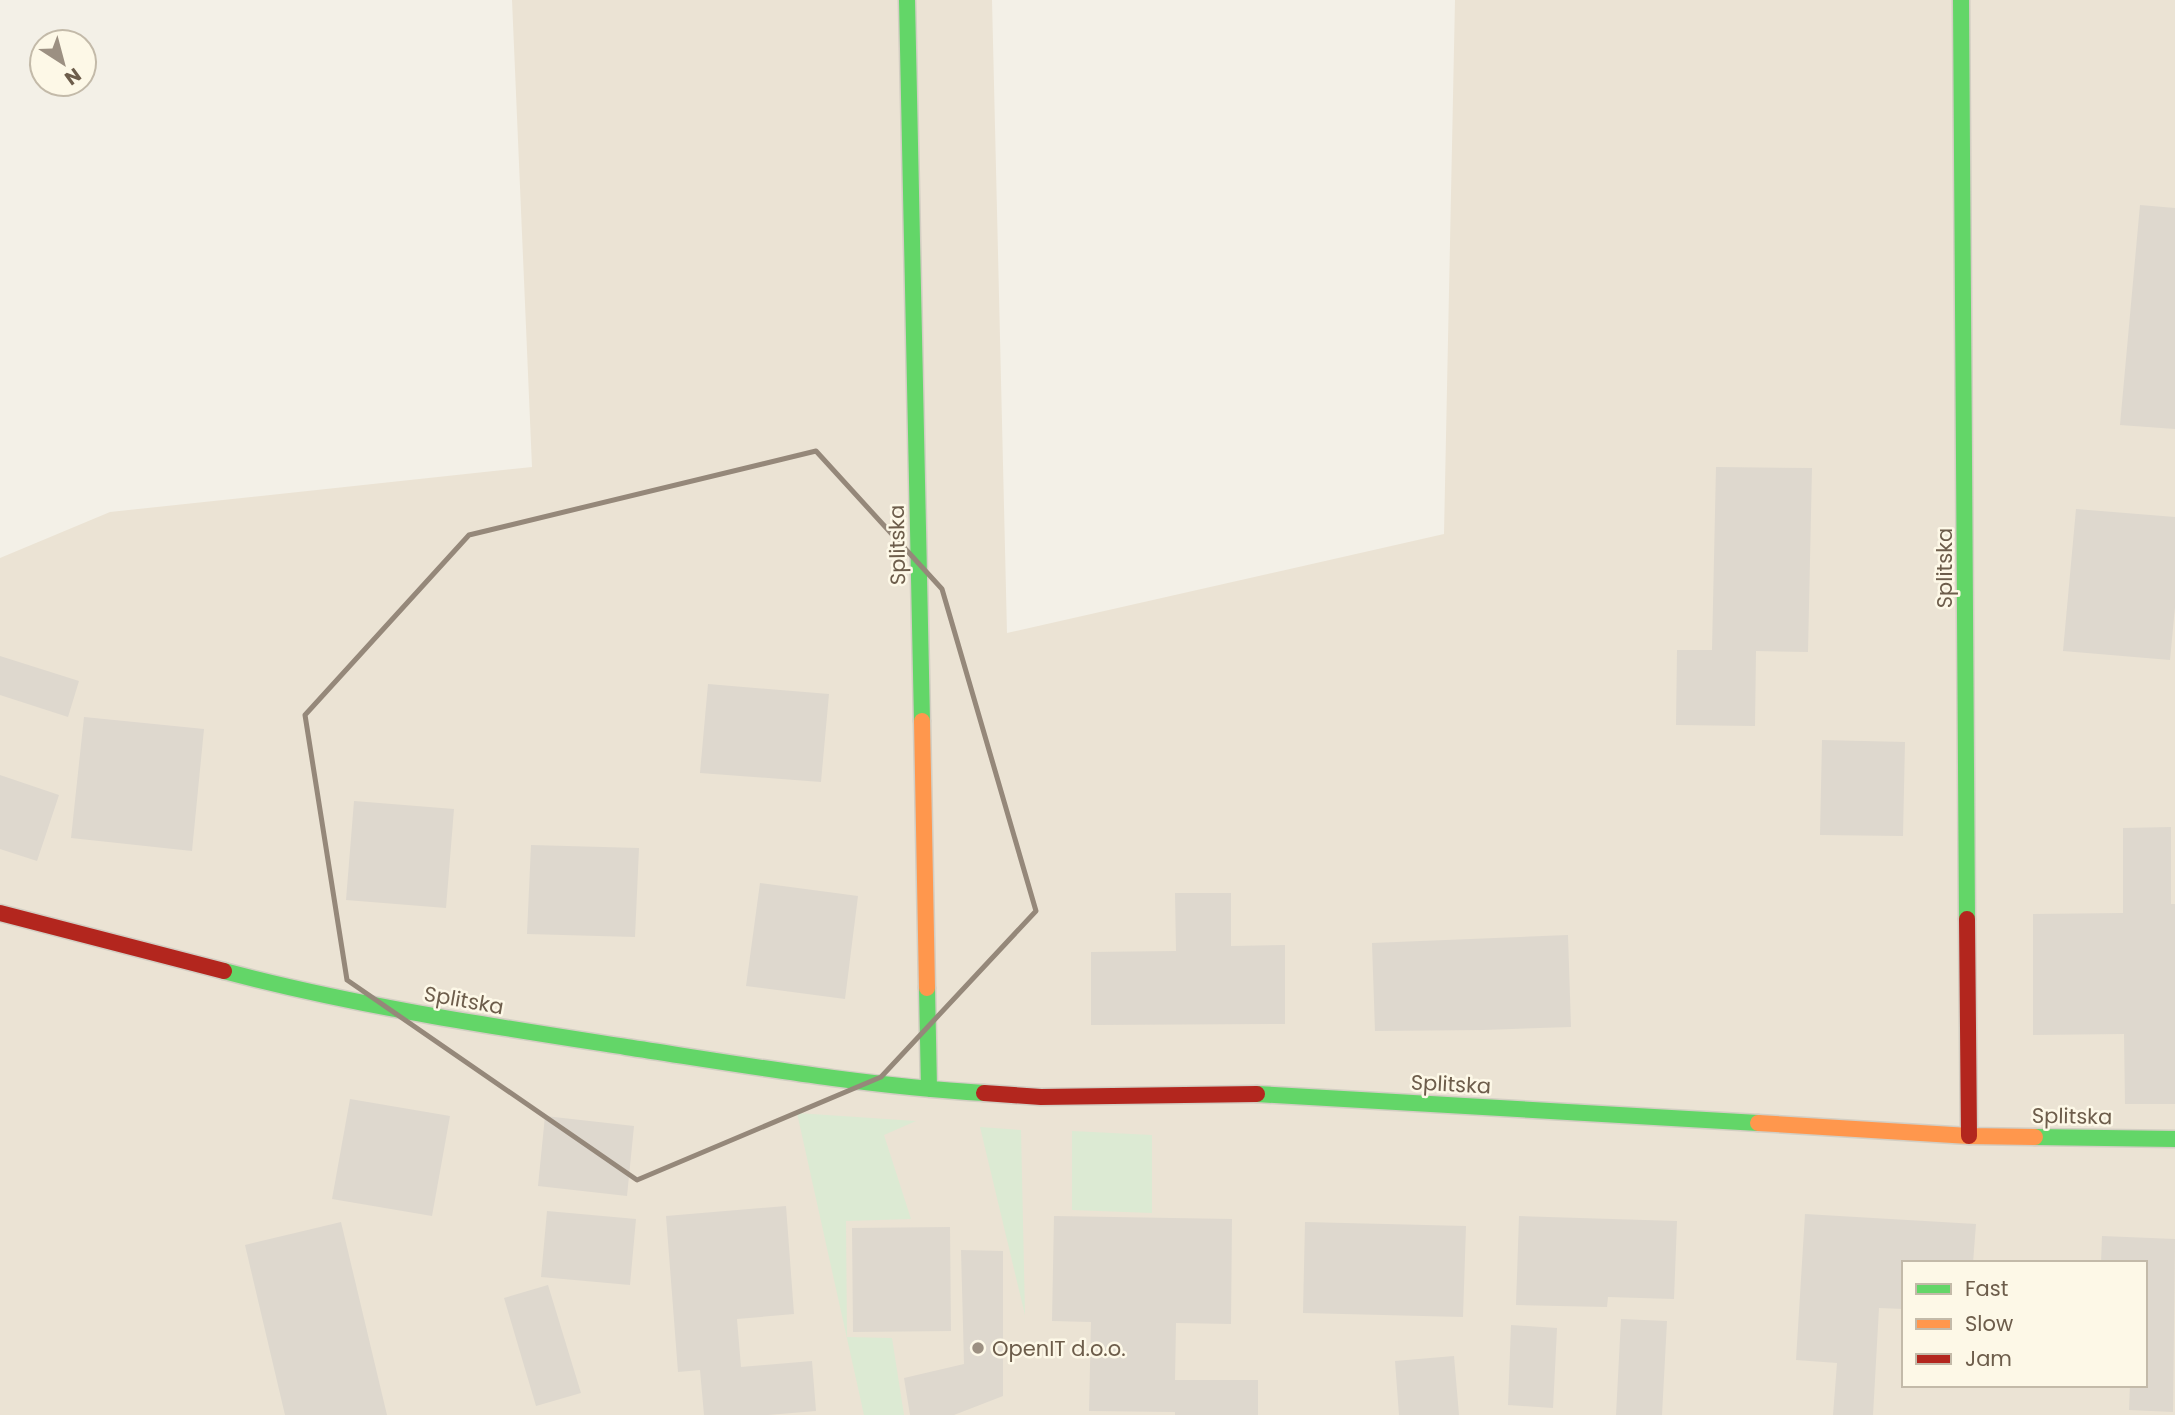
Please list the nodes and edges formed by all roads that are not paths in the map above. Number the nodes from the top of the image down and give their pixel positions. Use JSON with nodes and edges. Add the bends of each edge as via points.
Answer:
{"nodes":[{"id":1,"x":907,"y":0,"type":"edge"},
{"id":2,"x":1961,"y":0,"type":"edge"},
{"id":3,"x":0,"y":913,"type":"edge"},
{"id":4,"x":929,"y":1089,"type":"junction"},
{"id":5,"x":1969,"y":1136,"type":"junction"},
{"id":6,"x":2175,"y":1139,"type":"edge"}],
"edges":[{"from":1,"to":4,"type":"street","name":"Splitska"},
{"from":2,"to":5,"type":"street","name":"Splitska"},
{"from":3,"to":4,"type":"street","name":"Splitska","via":[[307,993],[525,1032]]},
{"from":4,"to":5,"type":"street","name":"Splitska","via":[[1041,1097],[1248,1094]]},
{"from":5,"to":6,"type":"street","name":"Splitska"}]}
